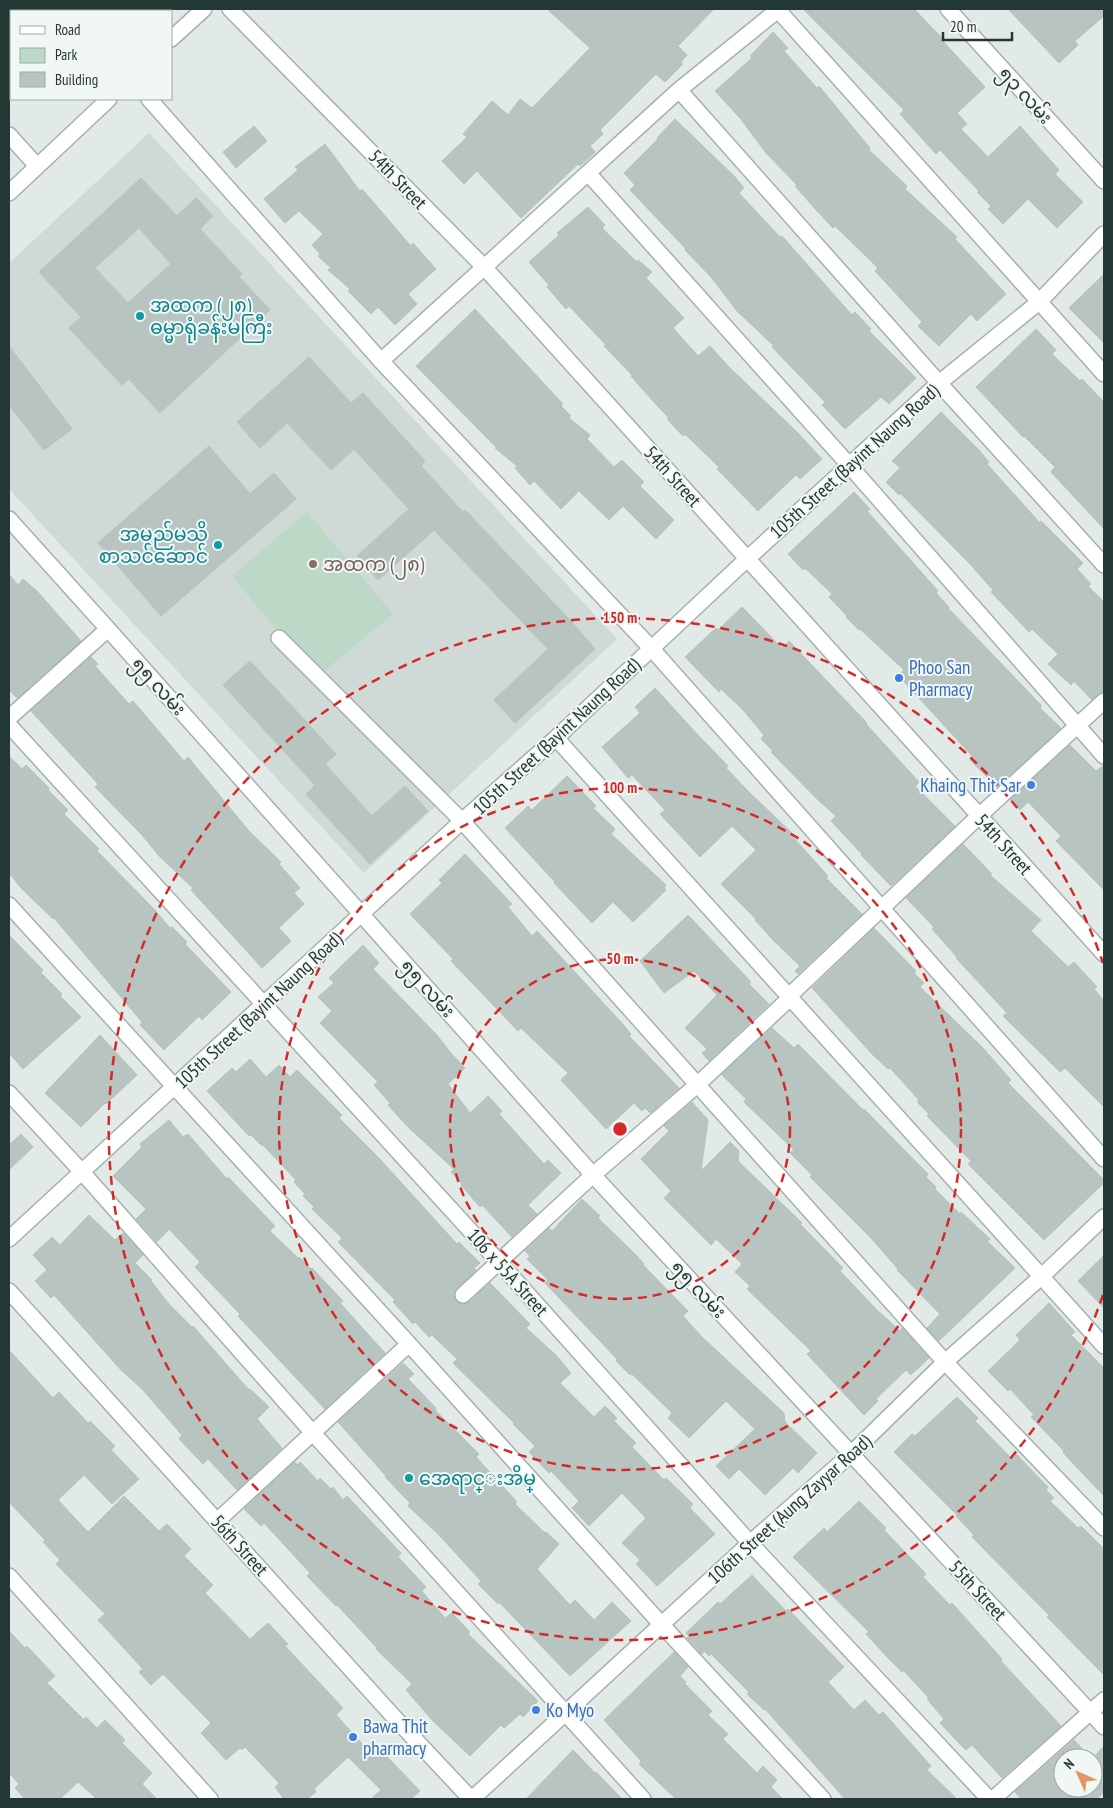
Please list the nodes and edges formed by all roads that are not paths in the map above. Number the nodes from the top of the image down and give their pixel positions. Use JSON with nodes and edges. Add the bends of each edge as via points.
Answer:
{"nodes":[{"id":1,"x":204,"y":9,"type":"edge"},
{"id":2,"x":230,"y":9,"type":"edge"},
{"id":3,"x":778,"y":9,"type":"edge"},
{"id":4,"x":948,"y":9,"type":"edge"},
{"id":5,"x":172,"y":39,"type":"edge"},
{"id":6,"x":679,"y":90,"type":"junction"},
{"id":7,"x":108,"y":100,"type":"edge"},
{"id":8,"x":150,"y":100,"type":"edge"},
{"id":9,"x":9,"y":135,"type":"edge"},
{"id":10,"x":37,"y":166,"type":"junction"},
{"id":11,"x":588,"y":173,"type":"junction"},
{"id":12,"x":1104,"y":181,"type":"edge"},
{"id":13,"x":9,"y":193,"type":"edge"},
{"id":14,"x":1104,"y":234,"type":"edge"},
{"id":15,"x":485,"y":268,"type":"junction"},
{"id":16,"x":1039,"y":302,"type":"junction"},
{"id":17,"x":381,"y":361,"type":"junction"},
{"id":18,"x":1104,"y":374,"type":"edge"},
{"id":19,"x":939,"y":383,"type":"junction"},
{"id":20,"x":850,"y":465,"type":"junction"},
{"id":21,"x":9,"y":519,"type":"edge"},
{"id":22,"x":747,"y":559,"type":"junction"},
{"id":23,"x":1104,"y":564,"type":"edge"},
{"id":24,"x":108,"y":629,"type":"junction"},
{"id":25,"x":279,"y":638,"type":"dead end"},
{"id":26,"x":651,"y":648,"type":"junction"},
{"id":27,"x":1104,"y":701,"type":"edge"},
{"id":28,"x":9,"y":718,"type":"edge"},
{"id":29,"x":9,"y":725,"type":"edge"},
{"id":30,"x":1077,"y":725,"type":"junction"},
{"id":31,"x":556,"y":738,"type":"junction"},
{"id":32,"x":1104,"y":756,"type":"edge"},
{"id":33,"x":978,"y":816,"type":"junction"},
{"id":34,"x":462,"y":822,"type":"junction"},
{"id":35,"x":9,"y":906,"type":"edge"},
{"id":36,"x":882,"y":909,"type":"junction"},
{"id":37,"x":362,"y":914,"type":"junction"},
{"id":38,"x":1104,"y":954,"type":"edge"},
{"id":39,"x":790,"y":997,"type":"junction"},
{"id":40,"x":264,"y":1004,"type":"junction"},
{"id":41,"x":697,"y":1085,"type":"junction"},
{"id":42,"x":174,"y":1088,"type":"junction"},
{"id":43,"x":9,"y":1093,"type":"edge"},
{"id":44,"x":1104,"y":1159,"type":"edge"},
{"id":45,"x":82,"y":1172,"type":"junction"},
{"id":46,"x":593,"y":1175,"type":"junction"},
{"id":47,"x":1104,"y":1217,"type":"edge"},
{"id":48,"x":9,"y":1239,"type":"edge"},
{"id":49,"x":498,"y":1262,"type":"junction"},
{"id":50,"x":1041,"y":1277,"type":"junction"},
{"id":51,"x":9,"y":1291,"type":"edge"},
{"id":52,"x":464,"y":1295,"type":"dead end"},
{"id":53,"x":408,"y":1344,"type":"junction"},
{"id":54,"x":1104,"y":1346,"type":"edge"},
{"id":55,"x":945,"y":1362,"type":"junction"},
{"id":56,"x":312,"y":1432,"type":"junction"},
{"id":57,"x":851,"y":1454,"type":"junction"},
{"id":58,"x":217,"y":1521,"type":"junction"},
{"id":59,"x":1104,"y":1528,"type":"edge"},
{"id":60,"x":750,"y":1543,"type":"junction"},
{"id":61,"x":9,"y":1576,"type":"edge"},
{"id":62,"x":661,"y":1624,"type":"junction"},
{"id":63,"x":1104,"y":1700,"type":"edge"},
{"id":64,"x":1091,"y":1712,"type":"junction"},
{"id":65,"x":564,"y":1714,"type":"junction"},
{"id":66,"x":1104,"y":1727,"type":"edge"},
{"id":67,"x":210,"y":1799,"type":"edge"},
{"id":68,"x":472,"y":1799,"type":"edge"},
{"id":69,"x":643,"y":1799,"type":"edge"},
{"id":70,"x":823,"y":1799,"type":"edge"},
{"id":71,"x":991,"y":1799,"type":"edge"}],
"edges":[{"from":1,"to":5,"type":"street"},
{"from":2,"to":15,"type":"street","name":"54th Street"},
{"from":3,"to":6,"type":"street"},
{"from":3,"to":16,"type":"street"},
{"from":4,"to":12,"type":"street","name":"၅၃ လမ်း"},
{"from":6,"to":11,"type":"street"},
{"from":6,"to":19,"type":"street"},
{"from":7,"to":10,"type":"street"},
{"from":8,"to":17,"type":"street"},
{"from":9,"to":10,"type":"street"},
{"from":10,"to":13,"type":"street"},
{"from":11,"to":15,"type":"street"},
{"from":11,"to":20,"type":"street"},
{"from":14,"to":16,"type":"street","name":"105th Street (Bayint Naung Road)"},
{"from":15,"to":17,"type":"street"},
{"from":15,"to":22,"type":"street","name":"54th Street"},
{"from":16,"to":18,"type":"street"},
{"from":16,"to":19,"type":"street","name":"105th Street (Bayint Naung Road)"},
{"from":17,"to":26,"type":"street"},
{"from":19,"to":20,"type":"street","name":"105th Street (Bayint Naung Road)"},
{"from":19,"to":23,"type":"street"},
{"from":20,"to":22,"type":"street","name":"105th Street (Bayint Naung Road)"},
{"from":20,"to":30,"type":"street"},
{"from":21,"to":24,"type":"street","name":"၅၅ လမ်း"},
{"from":22,"to":26,"type":"street","name":"105th Street (Bayint Naung Road)"},
{"from":22,"to":33,"type":"street","name":"54th Street"},
{"from":24,"to":28,"type":"street"},
{"from":24,"to":37,"type":"street","name":"၅၅ လမ်း"},
{"from":25,"to":34,"type":"street"},
{"from":26,"to":31,"type":"street","name":"105th Street (Bayint Naung Road)"},
{"from":26,"to":36,"type":"street"},
{"from":27,"to":30,"type":"street"},
{"from":29,"to":40,"type":"street","name":"106 x 55A Street"},
{"from":30,"to":32,"type":"street"},
{"from":30,"to":33,"type":"street"},
{"from":31,"to":34,"type":"street","name":"105th Street (Bayint Naung Road)"},
{"from":31,"to":39,"type":"street"},
{"from":33,"to":36,"type":"street"},
{"from":33,"to":38,"type":"street","name":"54th Street"},
{"from":34,"to":37,"type":"street","name":"105th Street (Bayint Naung Road)"},
{"from":34,"to":41,"type":"street"},
{"from":35,"to":42,"type":"street"},
{"from":36,"to":39,"type":"street"},
{"from":36,"to":44,"type":"street"},
{"from":37,"to":40,"type":"street","name":"105th Street (Bayint Naung Road)"},
{"from":37,"to":46,"type":"street","name":"၅၅ လမ်း"},
{"from":39,"to":41,"type":"street"},
{"from":39,"to":50,"type":"street"},
{"from":40,"to":42,"type":"street","name":"105th Street (Bayint Naung Road)"},
{"from":40,"to":49,"type":"street","name":"106 x 55A Street"},
{"from":41,"to":46,"type":"street"},
{"from":41,"to":55,"type":"street"},
{"from":42,"to":45,"type":"street","name":"105th Street (Bayint Naung Road)"},
{"from":42,"to":53,"type":"street"},
{"from":43,"to":45,"type":"street"},
{"from":45,"to":48,"type":"street","name":"105th Street (Bayint Naung Road)"},
{"from":45,"to":56,"type":"street"},
{"from":46,"to":49,"type":"street"},
{"from":46,"to":57,"type":"street","name":"၅၅ လမ်း"},
{"from":47,"to":50,"type":"street","name":"106th Street (Aung Zayyar Road)"},
{"from":49,"to":52,"type":"street"},
{"from":49,"to":60,"type":"street","name":"106 x 55A Street"},
{"from":50,"to":54,"type":"street"},
{"from":50,"to":55,"type":"street","name":"106th Street (Aung Zayyar Road)"},
{"from":51,"to":58,"type":"street","name":"56th Street"},
{"from":53,"to":56,"type":"street"},
{"from":53,"to":62,"type":"street"},
{"from":55,"to":57,"type":"street","name":"106th Street (Aung Zayyar Road)"},
{"from":55,"to":59,"type":"street"},
{"from":56,"to":58,"type":"street"},
{"from":56,"to":65,"type":"street"},
{"from":57,"to":60,"type":"street","name":"106th Street (Aung Zayyar Road)"},
{"from":57,"to":64,"type":"street","name":"55th Street"},
{"from":58,"to":68,"type":"street","name":"56th Street"},
{"from":60,"to":62,"type":"street","name":"106th Street (Aung Zayyar Road)"},
{"from":60,"to":71,"type":"street","name":"106 x 55A Street"},
{"from":61,"to":67,"type":"street"},
{"from":62,"to":65,"type":"street","name":"106th Street (Aung Zayyar Road)"},
{"from":62,"to":70,"type":"street"},
{"from":63,"to":64,"type":"street"},
{"from":64,"to":66,"type":"street","name":"55th Street"},
{"from":64,"to":71,"type":"street"},
{"from":65,"to":68,"type":"street","name":"106th Street (Aung Zayyar Road)"},
{"from":65,"to":69,"type":"street"}]}
